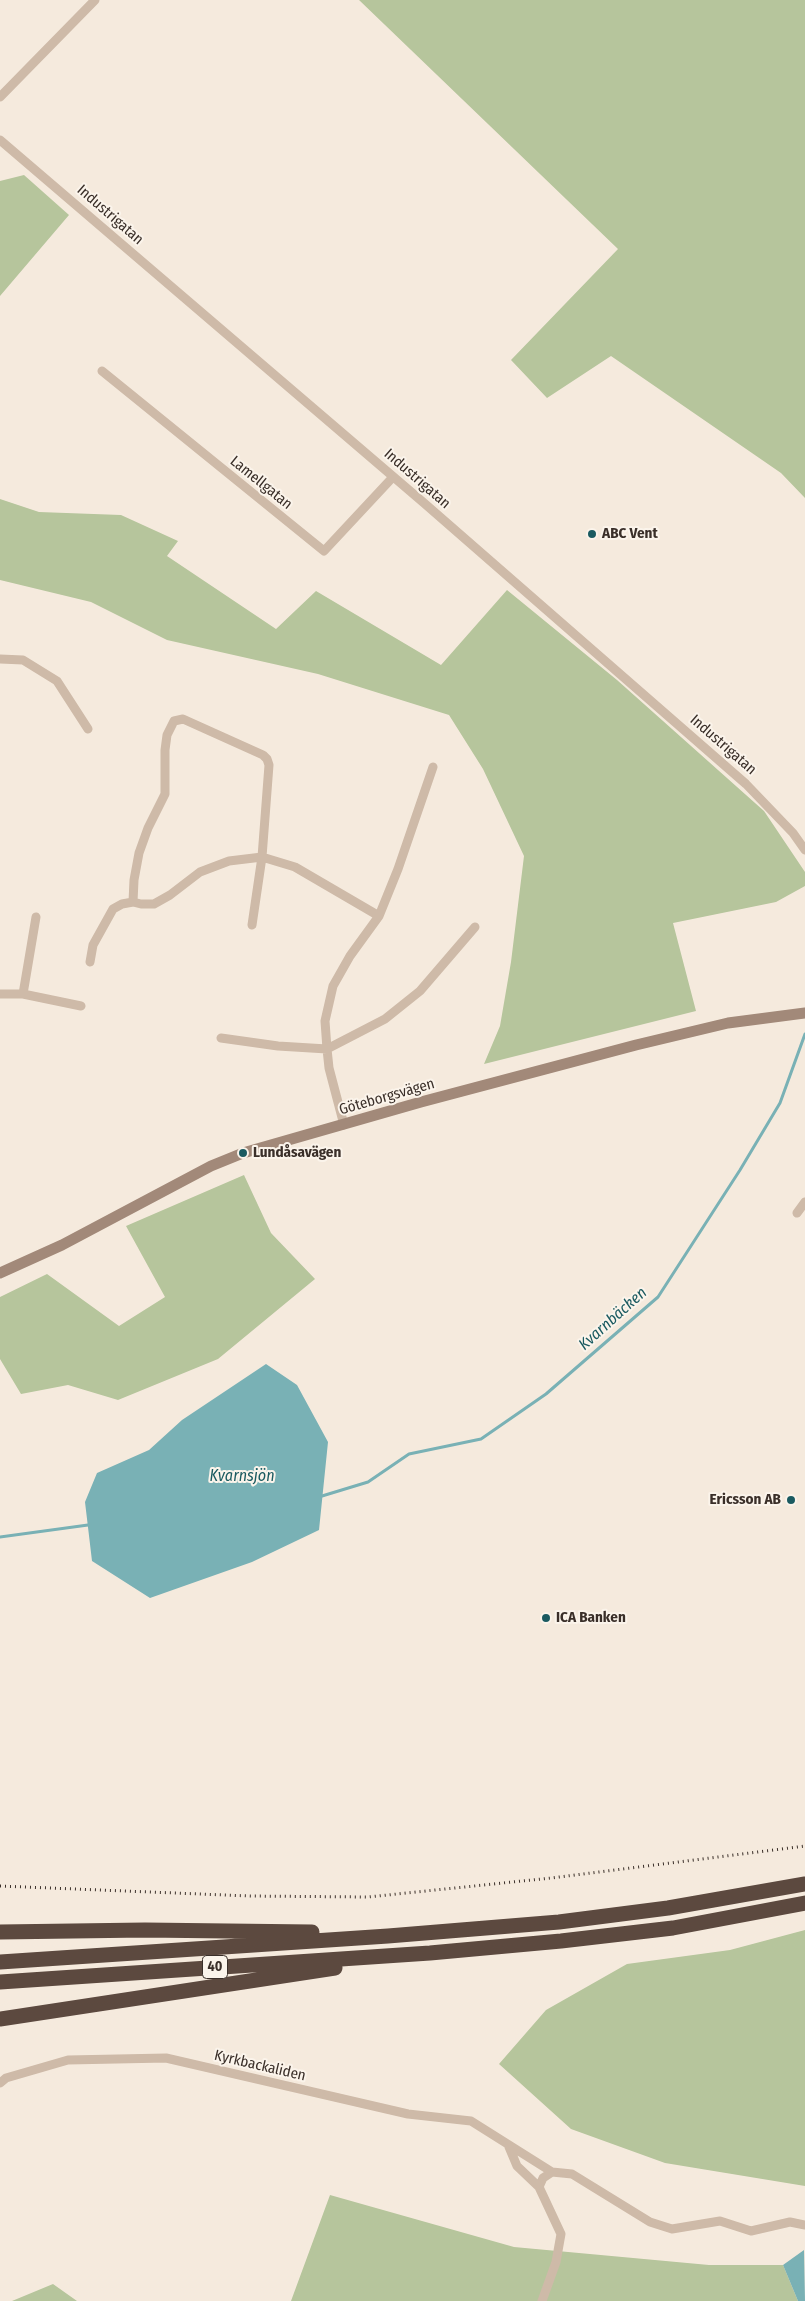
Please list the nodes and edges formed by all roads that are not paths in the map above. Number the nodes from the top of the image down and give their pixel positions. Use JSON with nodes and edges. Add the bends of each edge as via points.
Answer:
{"nodes":[{"id":1,"x":95,"y":0,"type":"edge"},
{"id":2,"x":0,"y":97,"type":"edge"},
{"id":3,"x":0,"y":140,"type":"edge"},
{"id":4,"x":102,"y":371,"type":"dead end"},
{"id":5,"x":393,"y":477,"type":"junction"},
{"id":6,"x":0,"y":659,"type":"edge"},
{"id":7,"x":88,"y":729,"type":"dead end"},
{"id":8,"x":432,"y":767,"type":"dead end"},
{"id":9,"x":805,"y":850,"type":"edge"},
{"id":10,"x":262,"y":857,"type":"junction"},
{"id":11,"x":133,"y":902,"type":"junction"},
{"id":12,"x":379,"y":916,"type":"junction"},
{"id":13,"x":36,"y":917,"type":"dead end"},
{"id":14,"x":252,"y":925,"type":"dead end"},
{"id":15,"x":475,"y":927,"type":"dead end"},
{"id":16,"x":90,"y":962,"type":"dead end"},
{"id":17,"x":0,"y":994,"type":"edge"},
{"id":18,"x":22,"y":994,"type":"junction"},
{"id":19,"x":80,"y":1006,"type":"dead end"},
{"id":20,"x":805,"y":1013,"type":"edge"},
{"id":21,"x":221,"y":1038,"type":"dead end"},
{"id":22,"x":327,"y":1049,"type":"junction"},
{"id":23,"x":344,"y":1125,"type":"junction"},
{"id":24,"x":805,"y":1202,"type":"edge"},
{"id":25,"x":797,"y":1213,"type":"dead end"},
{"id":26,"x":0,"y":1273,"type":"edge"},
{"id":27,"x":805,"y":1884,"type":"edge"},
{"id":28,"x":805,"y":1903,"type":"edge"},
{"id":29,"x":0,"y":1932,"type":"edge"},
{"id":30,"x":388,"y":1936,"type":"junction"},
{"id":31,"x":430,"y":1953,"type":"junction"},
{"id":32,"x":0,"y":1962,"type":"edge"},
{"id":33,"x":0,"y":1982,"type":"edge"},
{"id":34,"x":0,"y":2019,"type":"edge"},
{"id":35,"x":0,"y":2083,"type":"edge"},
{"id":36,"x":509,"y":2146,"type":"junction"},
{"id":37,"x":552,"y":2172,"type":"junction"},
{"id":38,"x":539,"y":2187,"type":"junction"},
{"id":39,"x":805,"y":2224,"type":"edge"},
{"id":40,"x":542,"y":2301,"type":"edge"}],
"edges":[{"from":1,"to":2,"type":"street"},
{"from":3,"to":5,"type":"street","name":"Industrigatan"},
{"from":4,"to":5,"type":"street","name":"Lamellgatan","via":[[324,551]]},
{"from":5,"to":9,"type":"street","name":"Industrigatan","via":[[746,784],[793,832]]},
{"from":6,"to":7,"type":"street","via":[[23,660],[56,681]]},
{"from":8,"to":12,"type":"street"},
{"from":10,"to":11,"type":"street","via":[[229,861],[200,872],[154,904]]},
{"from":10,"to":11,"type":"street","via":[[267,759],[190,721],[178,719],[170,726],[167,735],[165,794],[139,853]]},
{"from":10,"to":12,"type":"street","via":[[295,868]]},
{"from":10,"to":14,"type":"street"},
{"from":11,"to":16,"type":"street","via":[[113,909],[93,945]]},
{"from":12,"to":22,"type":"street","via":[[333,986],[325,1021]]},
{"from":13,"to":18,"type":"street"},
{"from":15,"to":22,"type":"street","via":[[420,991],[385,1019]]},
{"from":17,"to":18,"type":"street"},
{"from":18,"to":19,"type":"street"},
{"from":20,"to":23,"type":"street","name":"Göteborgsvägen","via":[[728,1023],[636,1045]]},
{"from":21,"to":22,"type":"street"},
{"from":22,"to":23,"type":"street"},
{"from":23,"to":26,"type":"street","name":"Göteborgsvägen","via":[[257,1149],[211,1166],[62,1245]]},
{"from":24,"to":25,"type":"street"},
{"from":27,"to":30,"type":"highway","number":"40","via":[[668,1908],[559,1922]]},
{"from":28,"to":31,"type":"highway","number":"40","via":[[634,1933]]},
{"from":29,"to":30,"type":"highway","via":[[145,1930],[331,1932]]},
{"from":30,"to":32,"type":"highway","number":"40"},
{"from":31,"to":33,"type":"highway","number":"40"},
{"from":31,"to":34,"type":"highway"},
{"from":35,"to":36,"type":"street","name":"Kyrkbackaliden","via":[[6,2078],[68,2060],[166,2058],[408,2114],[471,2121]]},
{"from":36,"to":37,"type":"street","name":"Kyrkbackaliden"},
{"from":36,"to":38,"type":"street","via":[[517,2166]]},
{"from":37,"to":38,"type":"street","via":[[543,2178]]},
{"from":37,"to":39,"type":"street","via":[[572,2174],[650,2222],[672,2229],[720,2220],[751,2231],[790,2222]]},
{"from":38,"to":40,"type":"street","via":[[561,2234],[556,2262]]}]}
